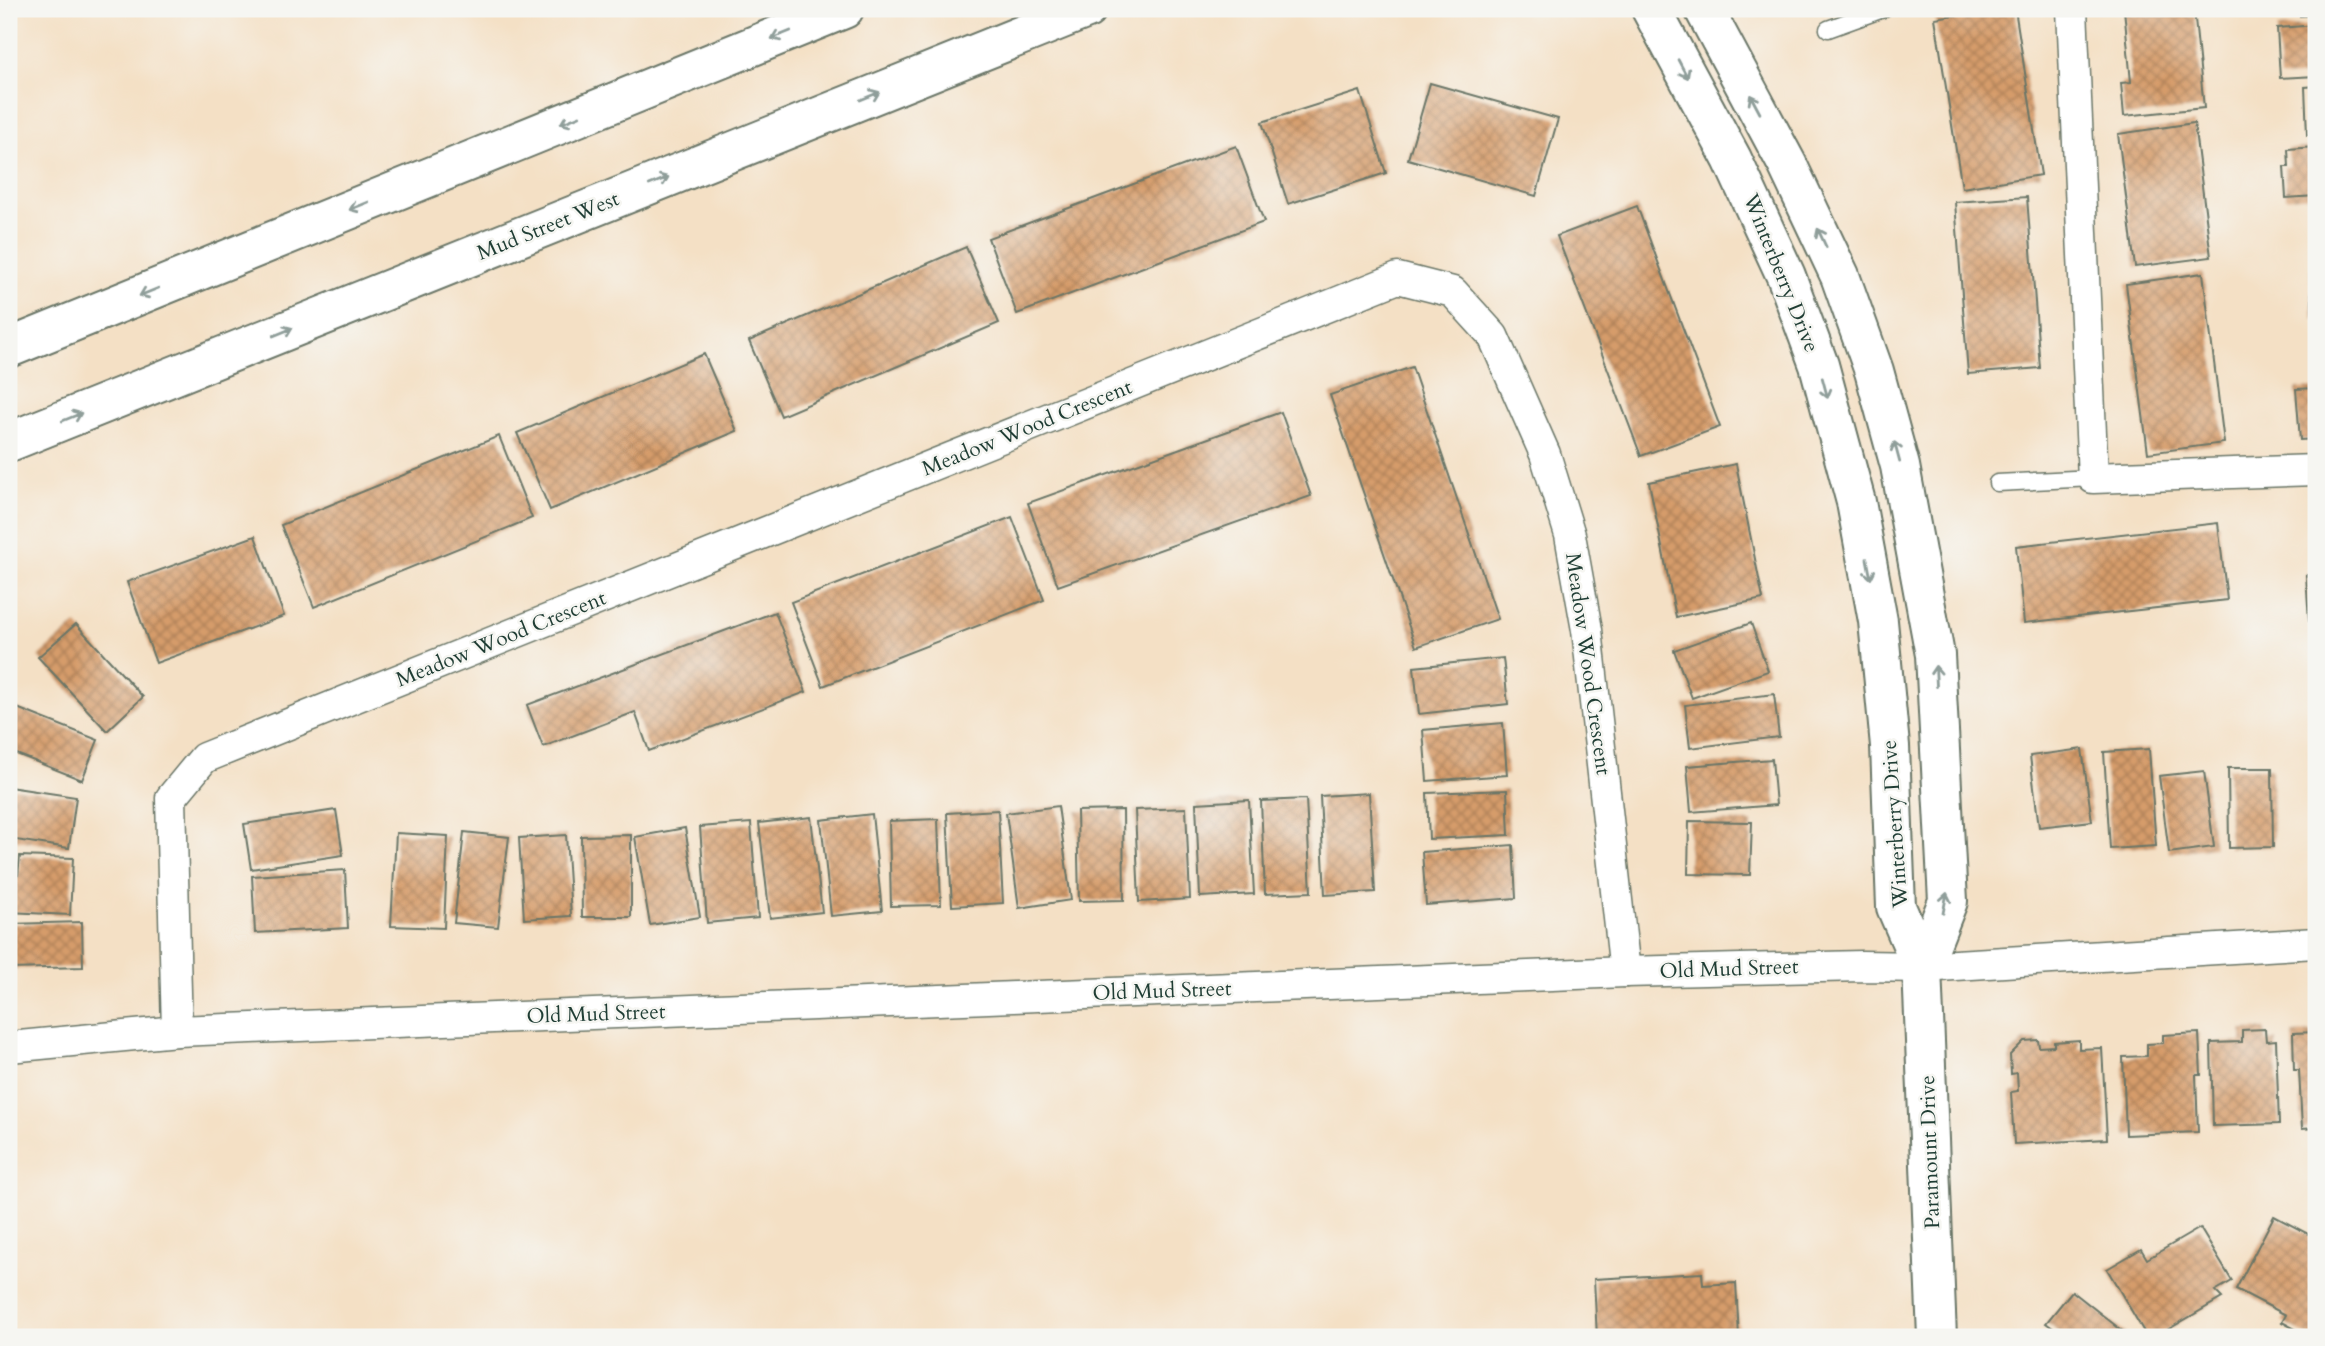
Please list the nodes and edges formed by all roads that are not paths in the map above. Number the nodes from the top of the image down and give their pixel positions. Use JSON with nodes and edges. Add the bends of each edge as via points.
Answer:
{"nodes":[{"id":1,"x":844,"y":9,"type":"edge"},
{"id":2,"x":1087,"y":9,"type":"edge"},
{"id":3,"x":1651,"y":9,"type":"edge"},
{"id":4,"x":1704,"y":9,"type":"edge"},
{"id":5,"x":1883,"y":9,"type":"edge"},
{"id":6,"x":2072,"y":9,"type":"edge"},
{"id":7,"x":1828,"y":29,"type":"dead end"},
{"id":8,"x":9,"y":348,"type":"edge"},
{"id":9,"x":9,"y":442,"type":"edge"},
{"id":10,"x":2316,"y":470,"type":"edge"},
{"id":11,"x":2092,"y":478,"type":"junction"},
{"id":12,"x":1997,"y":483,"type":"dead end"},
{"id":13,"x":2316,"y":943,"type":"edge"},
{"id":14,"x":1922,"y":967,"type":"junction"},
{"id":15,"x":1625,"y":972,"type":"junction"},
{"id":16,"x":177,"y":1031,"type":"junction"},
{"id":17,"x":9,"y":1047,"type":"edge"},
{"id":18,"x":1937,"y":1337,"type":"edge"}],
"edges":[{"from":1,"to":8,"type":"street","one_way":true},
{"from":9,"to":2,"type":"street","name":"Mud Street West","one_way":true},
{"from":3,"to":14,"type":"street","name":"Winterberry Drive","one_way":true,"via":[[1732,159],[1786,276],[1819,365],[1856,502],[1878,621],[1890,746],[1896,907]]},
{"from":14,"to":4,"type":"street","name":"Winterberry Drive","one_way":true,"via":[[1948,901],[1935,655],[1900,466],[1874,371],[1840,276],[1787,164]]},
{"from":5,"to":7,"type":"lane"},
{"from":6,"to":11,"type":"street"},
{"from":10,"to":11,"type":"street"},
{"from":11,"to":12,"type":"lane"},
{"from":13,"to":14,"type":"street","name":"Old Mud Street"},
{"from":14,"to":15,"type":"street","name":"Old Mud Street"},
{"from":14,"to":18,"type":"street","name":"Paramount Drive"},
{"from":15,"to":16,"type":"street","name":"Old Mud Street"},
{"from":15,"to":16,"type":"street","name":"Meadow Wood Crescent","via":[[1587,630],[1570,535],[1545,454],[1493,336],[1453,292],[1398,278],[204,758],[171,798]]},
{"from":16,"to":17,"type":"street","name":"Old Mud Street"}]}
